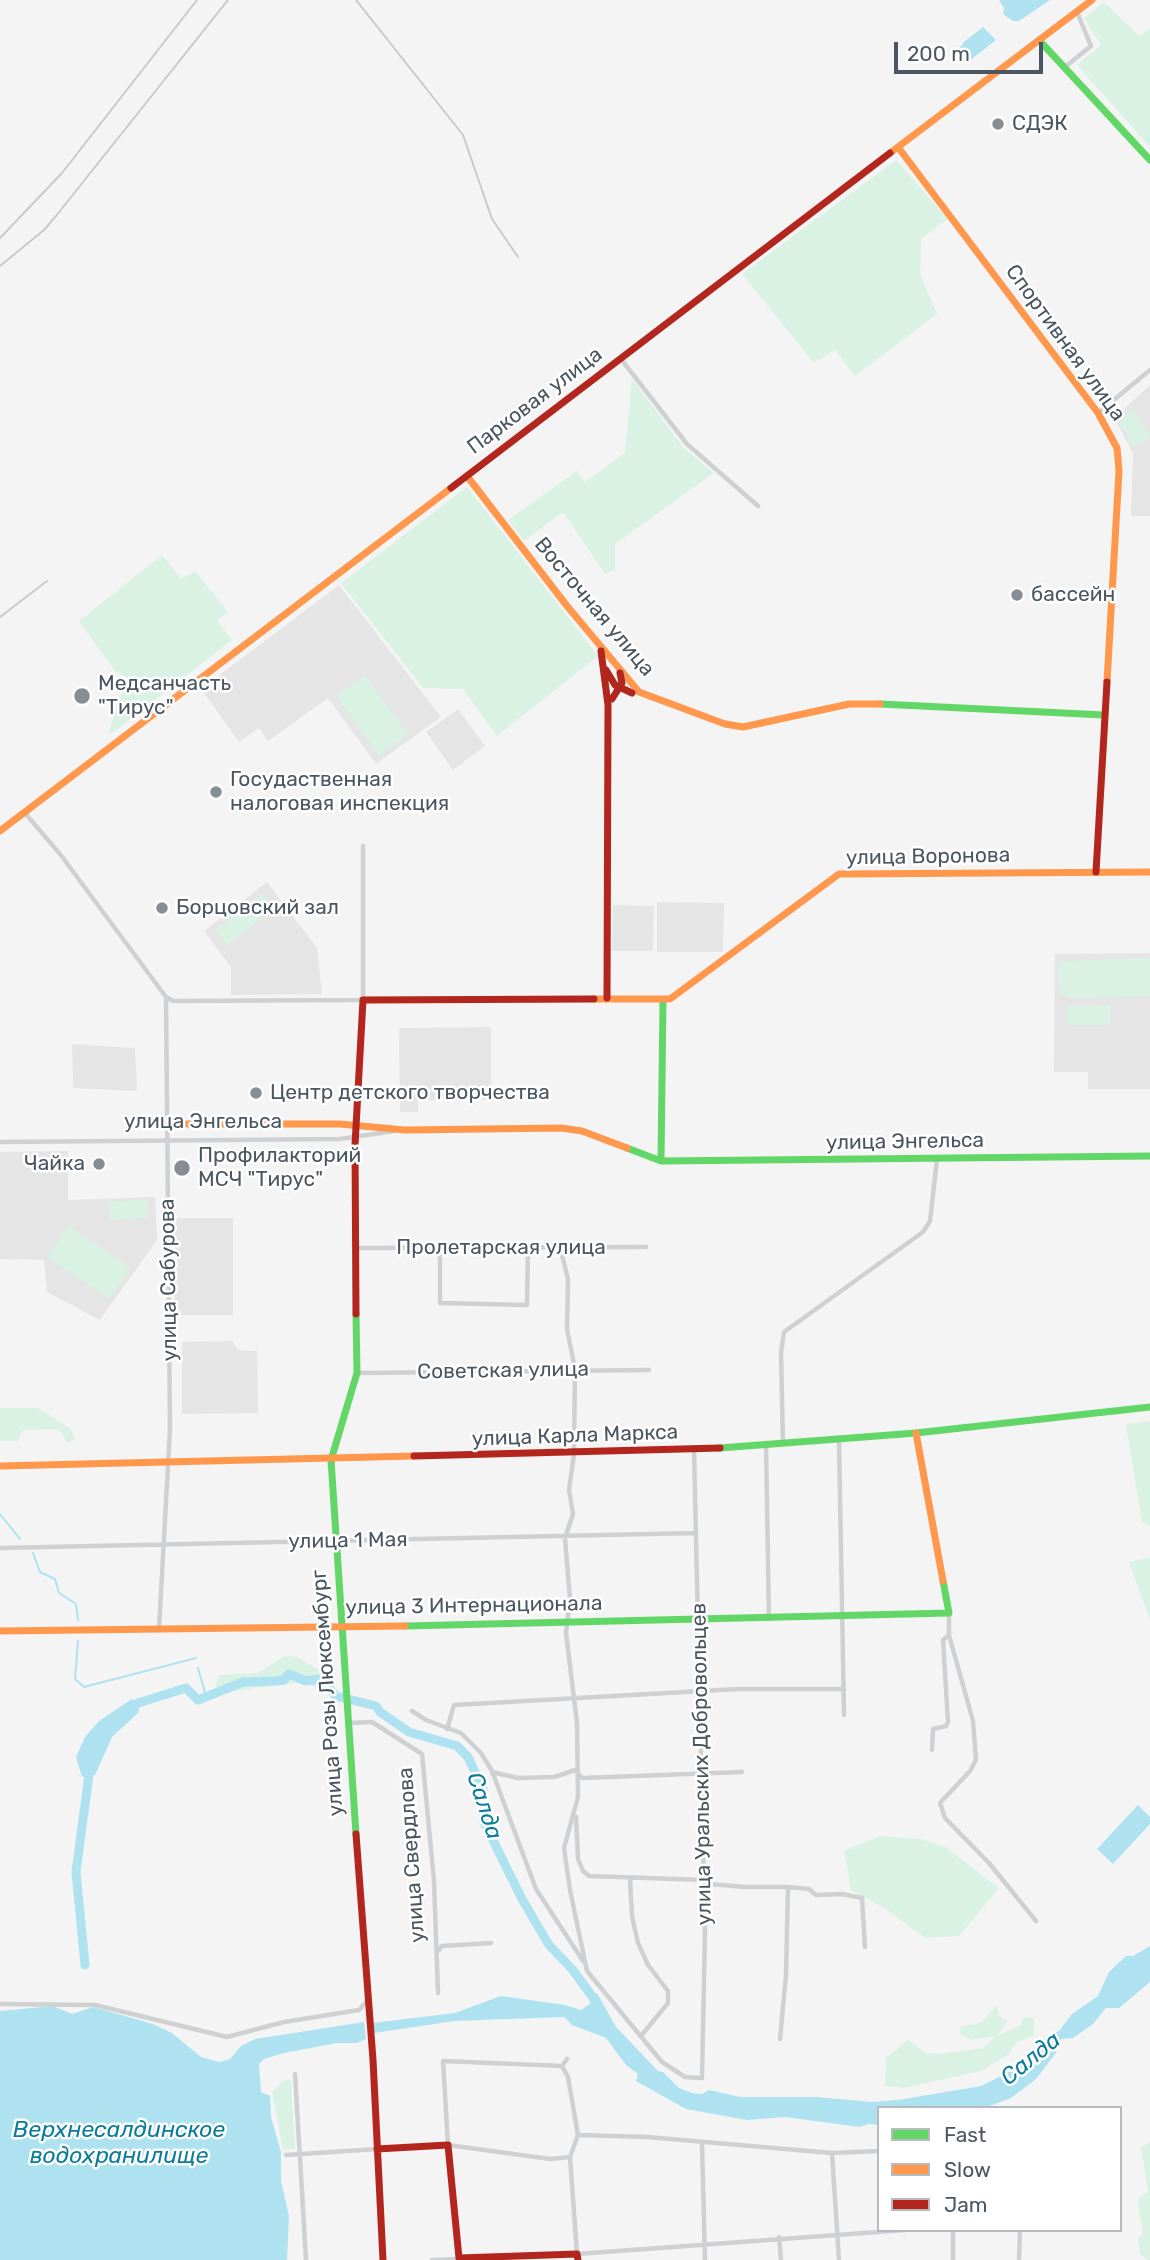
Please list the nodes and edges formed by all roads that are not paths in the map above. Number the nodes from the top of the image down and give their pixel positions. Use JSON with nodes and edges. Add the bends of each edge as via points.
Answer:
{"nodes":[{"id":1,"x":1092,"y":0,"type":"edge"},
{"id":2,"x":1077,"y":12,"type":"junction"},
{"id":3,"x":1038,"y":40,"type":"junction"},
{"id":4,"x":1065,"y":67,"type":"junction"},
{"id":5,"x":898,"y":147,"type":"junction"},
{"id":6,"x":1150,"y":160,"type":"edge"},
{"id":7,"x":621,"y":358,"type":"junction"},
{"id":8,"x":1150,"y":370,"type":"edge"},
{"id":9,"x":1098,"y":413,"type":"junction"},
{"id":10,"x":467,"y":476,"type":"junction"},
{"id":11,"x":758,"y":506,"type":"dead end"},
{"id":12,"x":597,"y":644,"type":"junction"},
{"id":13,"x":603,"y":662,"type":"junction"},
{"id":14,"x":625,"y":678,"type":"junction"},
{"id":15,"x":611,"y":681,"type":"junction"},
{"id":16,"x":620,"y":688,"type":"junction"},
{"id":17,"x":636,"y":692,"type":"junction"},
{"id":18,"x":608,"y":700,"type":"junction"},
{"id":19,"x":1104,"y":715,"type":"junction"},
{"id":20,"x":24,"y":812,"type":"junction"},
{"id":21,"x":0,"y":831,"type":"edge"},
{"id":22,"x":363,"y":846,"type":"dead end"},
{"id":23,"x":1096,"y":872,"type":"junction"},
{"id":24,"x":1150,"y":872,"type":"edge"},
{"id":25,"x":166,"y":997,"type":"junction"},
{"id":26,"x":607,"y":998,"type":"junction"},
{"id":27,"x":363,"y":1000,"type":"junction"},
{"id":28,"x":663,"y":1000,"type":"junction"},
{"id":29,"x":167,"y":1124,"type":"junction"},
{"id":30,"x":356,"y":1125,"type":"junction"},
{"id":31,"x":405,"y":1130,"type":"junction"},
{"id":32,"x":355,"y":1138,"type":"junction"},
{"id":33,"x":167,"y":1139,"type":"junction"},
{"id":34,"x":0,"y":1142,"type":"edge"},
{"id":35,"x":1150,"y":1156,"type":"edge"},
{"id":36,"x":937,"y":1159,"type":"junction"},
{"id":37,"x":661,"y":1161,"type":"junction"},
{"id":38,"x":528,"y":1247,"type":"junction"},
{"id":39,"x":560,"y":1247,"type":"junction"},
{"id":40,"x":646,"y":1247,"type":"dead end"},
{"id":41,"x":357,"y":1248,"type":"junction"},
{"id":42,"x":440,"y":1248,"type":"junction"},
{"id":43,"x":575,"y":1369,"type":"junction"},
{"id":44,"x":649,"y":1370,"type":"dead end"},
{"id":45,"x":357,"y":1373,"type":"junction"},
{"id":46,"x":1150,"y":1407,"type":"edge"},
{"id":47,"x":916,"y":1433,"type":"junction"},
{"id":48,"x":839,"y":1440,"type":"junction"},
{"id":49,"x":783,"y":1444,"type":"junction"},
{"id":50,"x":766,"y":1445,"type":"junction"},
{"id":51,"x":694,"y":1450,"type":"junction"},
{"id":52,"x":575,"y":1454,"type":"junction"},
{"id":53,"x":331,"y":1460,"type":"junction"},
{"id":54,"x":169,"y":1461,"type":"junction"},
{"id":55,"x":0,"y":1466,"type":"edge"},
{"id":56,"x":696,"y":1533,"type":"junction"},
{"id":57,"x":565,"y":1538,"type":"junction"},
{"id":58,"x":335,"y":1542,"type":"junction"},
{"id":59,"x":164,"y":1544,"type":"junction"},
{"id":60,"x":0,"y":1548,"type":"edge"},
{"id":61,"x":949,"y":1613,"type":"junction"},
{"id":62,"x":843,"y":1618,"type":"junction"},
{"id":63,"x":699,"y":1619,"type":"junction"},
{"id":64,"x":769,"y":1619,"type":"junction"},
{"id":65,"x":569,"y":1622,"type":"junction"},
{"id":66,"x":339,"y":1626,"type":"junction"},
{"id":67,"x":159,"y":1629,"type":"junction"},
{"id":68,"x":0,"y":1631,"type":"edge"},
{"id":69,"x":949,"y":1635,"type":"junction"},
{"id":70,"x":844,"y":1689,"type":"junction"},
{"id":71,"x":702,"y":1692,"type":"junction"},
{"id":72,"x":574,"y":1696,"type":"junction"},
{"id":73,"x":412,"y":1711,"type":"dead end"},
{"id":74,"x":844,"y":1715,"type":"dead end"},
{"id":75,"x":349,"y":1723,"type":"junction"},
{"id":76,"x":447,"y":1729,"type":"junction"},
{"id":77,"x":932,"y":1750,"type":"dead end"},
{"id":78,"x":575,"y":1770,"type":"junction"},
{"id":79,"x":492,"y":1771,"type":"junction"},
{"id":80,"x":742,"y":1772,"type":"dead end"},
{"id":81,"x":701,"y":1774,"type":"junction"},
{"id":82,"x":575,"y":1816,"type":"junction"},
{"id":83,"x":630,"y":1879,"type":"junction"},
{"id":84,"x":704,"y":1880,"type":"junction"},
{"id":85,"x":788,"y":1887,"type":"junction"},
{"id":86,"x":1035,"y":1921,"type":"dead end"},
{"id":87,"x":491,"y":1943,"type":"dead end"},
{"id":88,"x":865,"y":1947,"type":"dead end"},
{"id":89,"x":436,"y":1953,"type":"junction"},
{"id":90,"x":586,"y":1965,"type":"junction"},
{"id":91,"x":438,"y":1993,"type":"dead end"},
{"id":92,"x":366,"y":2003,"type":"junction"},
{"id":93,"x":0,"y":2004,"type":"edge"},
{"id":94,"x":641,"y":2036,"type":"junction"},
{"id":95,"x":780,"y":2039,"type":"dead end"},
{"id":96,"x":567,"y":2059,"type":"dead end"},
{"id":97,"x":562,"y":2066,"type":"junction"},
{"id":98,"x":295,"y":2074,"type":"dead end"},
{"id":99,"x":578,"y":2135,"type":"junction"},
{"id":100,"x":702,"y":2144,"type":"junction"},
{"id":101,"x":449,"y":2145,"type":"junction"},
{"id":102,"x":377,"y":2149,"type":"junction"},
{"id":103,"x":877,"y":2151,"type":"edge"},
{"id":104,"x":832,"y":2153,"type":"junction"},
{"id":105,"x":298,"y":2154,"type":"junction"},
{"id":106,"x":286,"y":2155,"type":"dead end"},
{"id":107,"x":570,"y":2157,"type":"junction"},
{"id":108,"x":883,"y":2232,"type":"edge"},
{"id":109,"x":953,"y":2232,"type":"edge"},
{"id":110,"x":1020,"y":2232,"type":"edge"},
{"id":111,"x":838,"y":2236,"type":"junction"},
{"id":112,"x":779,"y":2237,"type":"junction"},
{"id":113,"x":704,"y":2244,"type":"junction"},
{"id":114,"x":578,"y":2257,"type":"edge"},
{"id":115,"x":459,"y":2259,"type":"edge"},
{"id":116,"x":306,"y":2260,"type":"edge"},
{"id":117,"x":383,"y":2260,"type":"edge"},
{"id":118,"x":432,"y":2260,"type":"edge"},
{"id":119,"x":705,"y":2260,"type":"edge"},
{"id":120,"x":781,"y":2260,"type":"edge"},
{"id":121,"x":839,"y":2260,"type":"edge"},
{"id":122,"x":953,"y":2260,"type":"edge"},
{"id":123,"x":1020,"y":2260,"type":"edge"}],
"edges":[{"from":1,"to":2,"type":"street","name":"Парковая улица"},
{"from":2,"to":3,"type":"street","name":"Парковая улица"},
{"from":2,"to":4,"type":"street","via":[[1091,46]]},
{"from":3,"to":4,"type":"street"},
{"from":3,"to":5,"type":"street","name":"Парковая улица"},
{"from":4,"to":6,"type":"street"},
{"from":5,"to":7,"type":"street","name":"Парковая улица"},
{"from":5,"to":9,"type":"street","name":"Спортивная улица"},
{"from":7,"to":10,"type":"street","name":"Парковая улица"},
{"from":7,"to":11,"type":"street","via":[[687,444]]},
{"from":8,"to":9,"type":"street"},
{"from":9,"to":19,"type":"street","name":"Спортивная улица","via":[[1113,438],[1119,471]]},
{"from":10,"to":12,"type":"street","name":"Восточная улица"},
{"from":10,"to":20,"type":"street","name":"Парковая улица"},
{"from":12,"to":13,"type":"street"},
{"from":12,"to":14,"type":"street","name":"Восточная улица"},
{"from":13,"to":15,"type":"street"},
{"from":13,"to":18,"type":"street"},
{"from":14,"to":15,"type":"street"},
{"from":14,"to":16,"type":"street"},
{"from":14,"to":17,"type":"street","name":"Восточная улица"},
{"from":15,"to":16,"type":"street"},
{"from":15,"to":18,"type":"street"},
{"from":16,"to":17,"type":"street"},
{"from":16,"to":18,"type":"street"},
{"from":17,"to":18,"type":"street"},
{"from":17,"to":19,"type":"street","name":"Восточная улица","via":[[743,727],[867,703]]},
{"from":18,"to":26,"type":"street"},
{"from":19,"to":23,"type":"street","name":"Спортивная улица"},
{"from":20,"to":21,"type":"street","name":"Парковая улица"},
{"from":20,"to":25,"type":"street"},
{"from":22,"to":27,"type":"street"},
{"from":23,"to":24,"type":"street","name":"улица Воронова"},
{"from":23,"to":28,"type":"street","name":"улица Воронова","via":[[839,874],[677,996]]},
{"from":25,"to":27,"type":"street","via":[[173,1001]]},
{"from":25,"to":29,"type":"street","name":"улица Сабурова"},
{"from":26,"to":27,"type":"street"},
{"from":26,"to":28,"type":"street"},
{"from":27,"to":30,"type":"street","name":"улица Розы Люксембург"},
{"from":28,"to":37,"type":"street"},
{"from":29,"to":30,"type":"street","name":"улица Энгельса"},
{"from":29,"to":33,"type":"street","name":"улица Сабурова"},
{"from":30,"to":31,"type":"street","name":"улица Энгельса"},
{"from":30,"to":32,"type":"street","name":"улица Розы Люксембург"},
{"from":31,"to":32,"type":"street","name":"улица Энгельса"},
{"from":31,"to":37,"type":"street","name":"улица Энгельса","via":[[562,1128]]},
{"from":32,"to":33,"type":"street","name":"улица Энгельса"},
{"from":32,"to":41,"type":"street","name":"улица Розы Люксембург"},
{"from":33,"to":34,"type":"street","name":"улица Энгельса"},
{"from":33,"to":54,"type":"street","name":"улица Сабурова"},
{"from":35,"to":36,"type":"street","name":"улица Энгельса"},
{"from":36,"to":37,"type":"street","name":"улица Энгельса"},
{"from":36,"to":49,"type":"street","via":[[930,1221],[923,1232],[785,1332],[781,1341]]},
{"from":38,"to":39,"type":"street","name":"Пролетарская улица"},
{"from":38,"to":42,"type":"street","name":"Пролетарская улица"},
{"from":38,"to":42,"type":"street","via":[[527,1305],[440,1303]]},
{"from":39,"to":40,"type":"street","name":"Пролетарская улица"},
{"from":39,"to":43,"type":"street","via":[[568,1279],[568,1329]]},
{"from":41,"to":42,"type":"street","name":"Пролетарская улица"},
{"from":41,"to":45,"type":"street","name":"улица Розы Люксембург"},
{"from":43,"to":44,"type":"street","name":"Советская улица"},
{"from":43,"to":45,"type":"street","name":"Советская улица"},
{"from":43,"to":52,"type":"street"},
{"from":45,"to":53,"type":"street","name":"улица Розы Люксембург"},
{"from":46,"to":47,"type":"street","name":"улица Карла Маркса"},
{"from":47,"to":48,"type":"street","name":"улица Карла Маркса"},
{"from":47,"to":61,"type":"street"},
{"from":48,"to":49,"type":"street","name":"улица Карла Маркса"},
{"from":48,"to":62,"type":"street"},
{"from":49,"to":50,"type":"street","name":"улица Карла Маркса"},
{"from":50,"to":51,"type":"street","name":"улица Карла Маркса"},
{"from":50,"to":64,"type":"street"},
{"from":51,"to":52,"type":"street","name":"улица Карла Маркса"},
{"from":51,"to":56,"type":"street","name":"улица Уральских Добровольцев"},
{"from":52,"to":53,"type":"street","name":"улица Карла Маркса"},
{"from":52,"to":57,"type":"street","via":[[569,1490],[573,1514]]},
{"from":53,"to":54,"type":"street","name":"улица Карла Маркса"},
{"from":53,"to":58,"type":"street","name":"улица Розы Люксембург"},
{"from":54,"to":55,"type":"street","name":"улица Карла Маркса"},
{"from":54,"to":59,"type":"street","name":"улица Сабурова"},
{"from":56,"to":57,"type":"street","name":"улица 1 Мая"},
{"from":56,"to":63,"type":"street","name":"улица Уральских Добровольцев"},
{"from":57,"to":58,"type":"street","name":"улица 1 Мая"},
{"from":57,"to":65,"type":"street"},
{"from":58,"to":59,"type":"street","name":"улица 1 Мая"},
{"from":58,"to":66,"type":"street","name":"улица Розы Люксембург"},
{"from":59,"to":60,"type":"street","name":"улица 1 Мая"},
{"from":59,"to":67,"type":"street","name":"улица Сабурова"},
{"from":61,"to":62,"type":"street","name":"улица 3 Интернационала"},
{"from":61,"to":69,"type":"street"},
{"from":62,"to":64,"type":"street","name":"улица 3 Интернационала"},
{"from":62,"to":70,"type":"street"},
{"from":63,"to":64,"type":"street","name":"улица 3 Интернационала"},
{"from":63,"to":65,"type":"street","name":"улица 3 Интернационала"},
{"from":63,"to":71,"type":"street","name":"улица Уральских Добровольцев"},
{"from":65,"to":66,"type":"street","name":"улица 3 Интернационала"},
{"from":65,"to":72,"type":"street","via":[[566,1633]]},
{"from":66,"to":67,"type":"street","name":"улица 3 Интернационала"},
{"from":66,"to":75,"type":"street","name":"улица Розы Люксембург"},
{"from":67,"to":68,"type":"street","name":"улица 3 Интернационала"},
{"from":69,"to":77,"type":"street","via":[[943,1640],[948,1722],[933,1729]]},
{"from":69,"to":86,"type":"street","via":[[973,1721],[976,1760],[940,1803],[945,1818],[989,1863]]},
{"from":70,"to":71,"type":"street"},
{"from":70,"to":74,"type":"street"},
{"from":71,"to":72,"type":"street"},
{"from":71,"to":81,"type":"street","name":"улица Уральских Добровольцев"},
{"from":72,"to":76,"type":"street","via":[[454,1705]]},
{"from":72,"to":78,"type":"street"},
{"from":73,"to":76,"type":"street"},
{"from":75,"to":89,"type":"street","name":"улица Свердлова","via":[[372,1722],[422,1755]]},
{"from":75,"to":92,"type":"street","name":"улица Розы Люксембург"},
{"from":76,"to":79,"type":"street","via":[[461,1733]]},
{"from":78,"to":79,"type":"street","via":[[554,1777],[518,1778]]},
{"from":78,"to":81,"type":"street","via":[[582,1778]]},
{"from":78,"to":82,"type":"street"},
{"from":79,"to":90,"type":"street","via":[[536,1889]]},
{"from":80,"to":81,"type":"street"},
{"from":81,"to":84,"type":"street","name":"улица Уральских Добровольцев"},
{"from":82,"to":83,"type":"street","via":[[583,1871],[589,1876]]},
{"from":82,"to":90,"type":"street","via":[[564,1848]]},
{"from":83,"to":84,"type":"street"},
{"from":83,"to":94,"type":"street","via":[[638,1944],[668,1991],[668,2003]]},
{"from":84,"to":85,"type":"street","via":[[709,1884]]},
{"from":84,"to":94,"type":"street","name":"улица Уральских Добровольцев","via":[[702,2078],[672,2071]]},
{"from":85,"to":88,"type":"street","via":[[809,1889],[816,1895],[862,1898]]},
{"from":85,"to":95,"type":"street"},
{"from":87,"to":89,"type":"street","via":[[442,1946]]},
{"from":89,"to":91,"type":"street","name":"улица Свердлова"},
{"from":90,"to":94,"type":"street"},
{"from":92,"to":93,"type":"street","via":[[359,2010],[227,2037],[95,2005]]},
{"from":92,"to":102,"type":"street","name":"улица Розы Люксембург"},
{"from":96,"to":97,"type":"street"},
{"from":97,"to":99,"type":"street"},
{"from":97,"to":101,"type":"street","via":[[443,2061]]},
{"from":98,"to":105,"type":"street"},
{"from":99,"to":100,"type":"street"},
{"from":99,"to":107,"type":"street"},
{"from":100,"to":104,"type":"street"},
{"from":100,"to":113,"type":"street"},
{"from":101,"to":102,"type":"street"},
{"from":101,"to":107,"type":"street","via":[[550,2159]]},
{"from":101,"to":115,"type":"street"},
{"from":102,"to":105,"type":"street"},
{"from":102,"to":117,"type":"street","name":"улица Розы Люксембург"},
{"from":103,"to":104,"type":"street"},
{"from":104,"to":111,"type":"street"},
{"from":105,"to":106,"type":"street"},
{"from":105,"to":116,"type":"street"},
{"from":107,"to":114,"type":"street"},
{"from":108,"to":111,"type":"street"},
{"from":109,"to":122,"type":"street"},
{"from":110,"to":123,"type":"street"},
{"from":111,"to":112,"type":"street"},
{"from":111,"to":121,"type":"street"},
{"from":112,"to":113,"type":"street"},
{"from":112,"to":120,"type":"street"},
{"from":113,"to":114,"type":"street"},
{"from":113,"to":119,"type":"street"},
{"from":114,"to":115,"type":"street"},
{"from":115,"to":118,"type":"street"}]}
